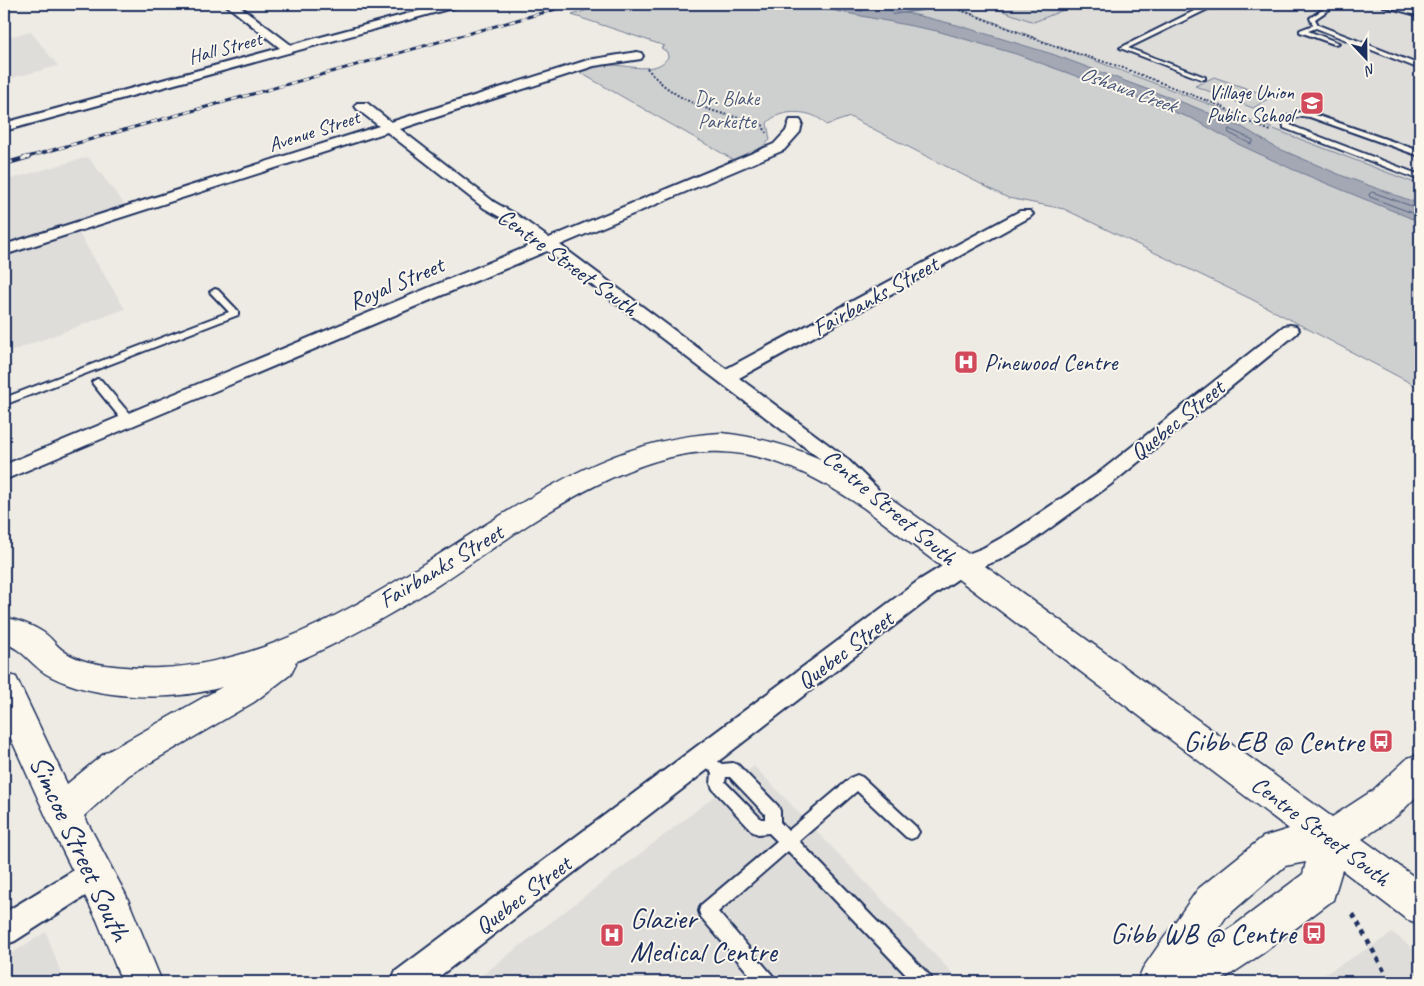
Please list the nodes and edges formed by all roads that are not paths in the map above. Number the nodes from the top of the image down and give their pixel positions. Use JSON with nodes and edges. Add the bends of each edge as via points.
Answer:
{"nodes":[{"id":1,"x":230,"y":4,"type":"edge"},
{"id":2,"x":455,"y":4,"type":"edge"},
{"id":3,"x":1211,"y":4,"type":"edge"},
{"id":4,"x":1334,"y":4,"type":"edge"},
{"id":5,"x":1387,"y":4,"type":"edge"},
{"id":6,"x":1420,"y":13,"type":"edge"},
{"id":7,"x":1316,"y":26,"type":"junction"},
{"id":8,"x":1336,"y":42,"type":"dead end"},
{"id":9,"x":289,"y":49,"type":"junction"},
{"id":10,"x":637,"y":56,"type":"dead end"},
{"id":11,"x":1420,"y":67,"type":"edge"},
{"id":12,"x":1202,"y":78,"type":"dead end"},
{"id":13,"x":362,"y":106,"type":"dead end"},
{"id":14,"x":795,"y":123,"type":"dead end"},
{"id":15,"x":4,"y":127,"type":"edge"},
{"id":16,"x":388,"y":128,"type":"junction"},
{"id":17,"x":1420,"y":153,"type":"edge"},
{"id":18,"x":1420,"y":178,"type":"edge"},
{"id":19,"x":1026,"y":214,"type":"dead end"},
{"id":20,"x":549,"y":245,"type":"junction"},
{"id":21,"x":4,"y":250,"type":"edge"},
{"id":22,"x":215,"y":292,"type":"dead end"},
{"id":23,"x":1290,"y":330,"type":"dead end"},
{"id":24,"x":724,"y":378,"type":"junction"},
{"id":25,"x":97,"y":382,"type":"dead end"},
{"id":26,"x":4,"y":402,"type":"edge"},
{"id":27,"x":129,"y":421,"type":"junction"},
{"id":28,"x":4,"y":473,"type":"edge"},
{"id":29,"x":876,"y":500,"type":"junction"},
{"id":30,"x":960,"y":566,"type":"junction"},
{"id":31,"x":4,"y":630,"type":"edge"},
{"id":32,"x":311,"y":641,"type":"junction"},
{"id":33,"x":4,"y":687,"type":"edge"},
{"id":34,"x":712,"y":764,"type":"junction"},
{"id":35,"x":1420,"y":770,"type":"edge"},
{"id":36,"x":62,"y":811,"type":"junction"},
{"id":37,"x":772,"y":826,"type":"junction"},
{"id":38,"x":911,"y":832,"type":"dead end"},
{"id":39,"x":1331,"y":838,"type":"junction"},
{"id":40,"x":788,"y":841,"type":"junction"},
{"id":41,"x":94,"y":874,"type":"junction"},
{"id":42,"x":1420,"y":905,"type":"edge"},
{"id":43,"x":4,"y":930,"type":"edge"},
{"id":44,"x":142,"y":982,"type":"edge"},
{"id":45,"x":407,"y":982,"type":"edge"},
{"id":46,"x":767,"y":982,"type":"edge"},
{"id":47,"x":924,"y":982,"type":"edge"},
{"id":48,"x":1157,"y":982,"type":"edge"},
{"id":49,"x":1183,"y":982,"type":"edge"}],
"edges":[{"from":1,"to":9,"type":"street"},
{"from":2,"to":9,"type":"street","name":"Hall Street"},
{"from":3,"to":12,"type":"lane","via":[[1123,48]]},
{"from":4,"to":7,"type":"lane","via":[[1312,19]]},
{"from":5,"to":6,"type":"street"},
{"from":7,"to":8,"type":"lane","via":[[1302,31]]},
{"from":7,"to":11,"type":"lane"},
{"from":9,"to":15,"type":"street","name":"Hall Street"},
{"from":10,"to":16,"type":"street","name":"Avenue Street","via":[[592,63]]},
{"from":13,"to":16,"type":"street","name":"Centre Street South"},
{"from":14,"to":20,"type":"street","name":"Royal Street","via":[[788,140],[779,147]]},
{"from":16,"to":20,"type":"street","name":"Centre Street South","via":[[489,205]]},
{"from":16,"to":21,"type":"street","name":"Avenue Street"},
{"from":17,"to":18,"type":"lane","via":[[1311,115],[1300,114],[1285,119],[1287,126]]},
{"from":19,"to":24,"type":"street","name":"Fairbanks Street"},
{"from":20,"to":24,"type":"street","name":"Centre Street South"},
{"from":20,"to":27,"type":"street","name":"Royal Street"},
{"from":22,"to":26,"type":"lane","via":[[235,313]]},
{"from":23,"to":30,"type":"street","name":"Quebec Street","via":[[1103,480],[1020,538]]},
{"from":24,"to":29,"type":"street","name":"Centre Street South","via":[[838,462]]},
{"from":25,"to":27,"type":"lane"},
{"from":27,"to":28,"type":"street","name":"Royal Street"},
{"from":29,"to":30,"type":"main road","name":"Centre Street South"},
{"from":29,"to":32,"type":"main road","name":"Fairbanks Street","via":[[817,466],[787,455],[752,446],[716,442],[677,445],[621,462],[571,488],[362,614]]},
{"from":30,"to":34,"type":"street","name":"Quebec Street","via":[[926,588]]},
{"from":30,"to":39,"type":"main road","name":"Centre Street South"},
{"from":31,"to":32,"type":"main road","name":"Fairbanks Street","via":[[30,639],[52,660],[76,672],[138,683],[176,682],[243,668]]},
{"from":32,"to":36,"type":"main road","via":[[242,692],[117,764]]},
{"from":33,"to":36,"type":"main road","name":"Simcoe Street South"},
{"from":34,"to":37,"type":"lane","via":[[718,784],[758,827]]},
{"from":34,"to":37,"type":"lane","via":[[737,774],[773,812]]},
{"from":34,"to":45,"type":"street","name":"Quebec Street"},
{"from":35,"to":39,"type":"main road","via":[[1385,803]]},
{"from":36,"to":41,"type":"main road","name":"Simcoe Street South"},
{"from":37,"to":40,"type":"lane"},
{"from":38,"to":40,"type":"lane","via":[[856,782]]},
{"from":39,"to":42,"type":"main road","name":"Centre Street South"},
{"from":39,"to":48,"type":"main road","via":[[1276,850],[1212,903]]},
{"from":39,"to":49,"type":"main road","via":[[1319,886],[1250,938]]},
{"from":40,"to":46,"type":"lane","via":[[707,911]]},
{"from":40,"to":47,"type":"lane"},
{"from":41,"to":43,"type":"street"},
{"from":41,"to":44,"type":"main road","name":"Simcoe Street South"}]}
